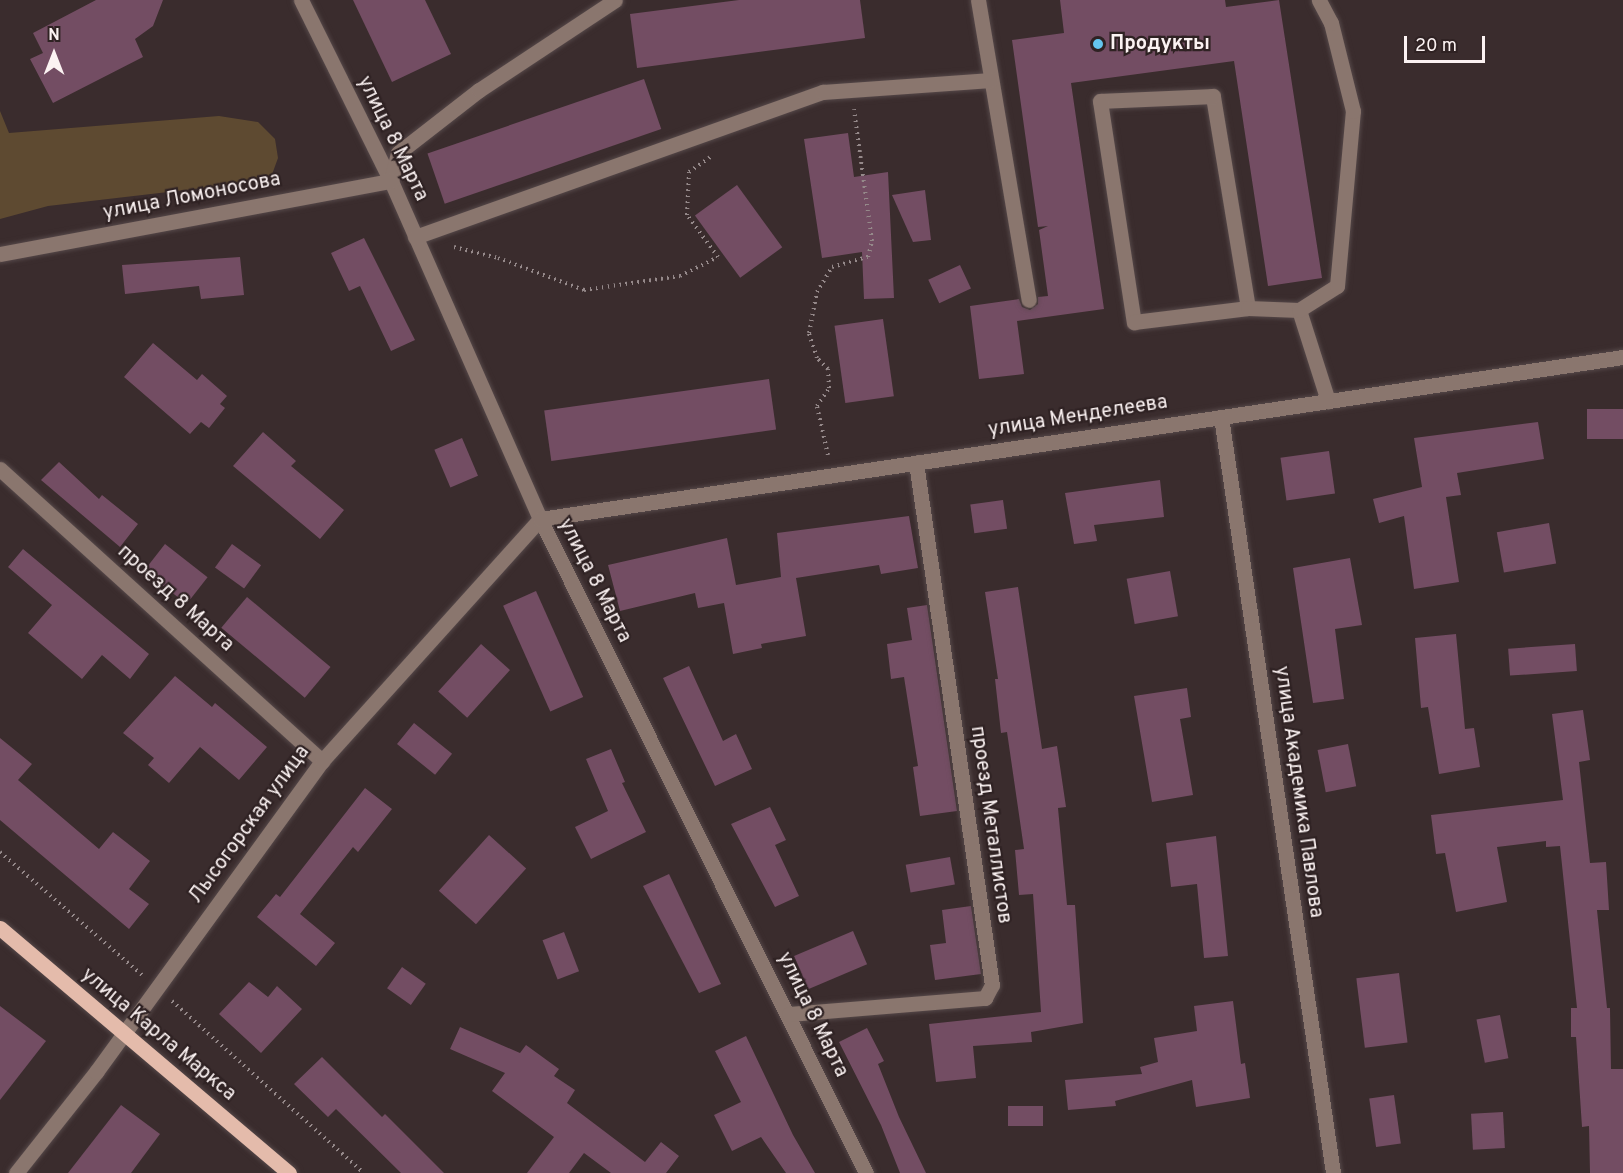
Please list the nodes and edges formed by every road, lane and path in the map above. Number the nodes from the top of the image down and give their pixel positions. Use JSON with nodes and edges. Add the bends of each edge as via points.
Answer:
{"nodes":[{"id":1,"x":301,"y":0,"type":"edge"},
{"id":2,"x":615,"y":0,"type":"edge"},
{"id":3,"x":978,"y":0,"type":"edge"},
{"id":4,"x":1318,"y":0,"type":"edge"},
{"id":5,"x":991,"y":80,"type":"junction"},
{"id":6,"x":852,"y":90,"type":"junction"},
{"id":7,"x":718,"y":151,"type":"dead end"},
{"id":8,"x":391,"y":182,"type":"junction"},
{"id":9,"x":415,"y":237,"type":"junction"},
{"id":10,"x":0,"y":254,"type":"edge"},
{"id":11,"x":1029,"y":300,"type":"dead end"},
{"id":12,"x":1248,"y":308,"type":"junction"},
{"id":13,"x":1299,"y":310,"type":"junction"},
{"id":14,"x":1623,"y":357,"type":"edge"},
{"id":15,"x":1328,"y":401,"type":"junction"},
{"id":16,"x":1221,"y":417,"type":"junction"},
{"id":17,"x":916,"y":463,"type":"junction"},
{"id":18,"x":0,"y":469,"type":"edge"},
{"id":19,"x":832,"y":476,"type":"junction"},
{"id":20,"x":540,"y":519,"type":"junction"},
{"id":21,"x":322,"y":761,"type":"junction"},
{"id":22,"x":0,"y":852,"type":"edge"},
{"id":23,"x":0,"y":928,"type":"edge"},
{"id":24,"x":157,"y":987,"type":"junction"},
{"id":25,"x":789,"y":1014,"type":"junction"},
{"id":26,"x":121,"y":1033,"type":"junction"},
{"id":27,"x":16,"y":1173,"type":"edge"},
{"id":28,"x":289,"y":1173,"type":"edge"},
{"id":29,"x":364,"y":1173,"type":"edge"},
{"id":30,"x":866,"y":1173,"type":"edge"},
{"id":31,"x":1333,"y":1173,"type":"edge"}],
"edges":[{"from":1,"to":8,"type":"street","name":"улица 8 Марта"},
{"from":2,"to":8,"type":"street","via":[[479,90],[398,153]]},
{"from":3,"to":5,"type":"street"},
{"from":4,"to":13,"type":"street","via":[[1331,23],[1353,111],[1337,286]]},
{"from":5,"to":6,"type":"street"},
{"from":5,"to":11,"type":"street"},
{"from":6,"to":9,"type":"street","via":[[823,92]]},
{"from":6,"to":19,"type":"path","via":[[872,241],[868,257],[832,267],[817,292],[809,333],[817,358],[828,369],[829,388],[817,406]]},
{"from":7,"to":9,"type":"path","via":[[689,172],[687,215],[718,257],[680,276],[584,290],[498,258]]},
{"from":8,"to":9,"type":"street","name":"улица 8 Марта"},
{"from":8,"to":10,"type":"street","name":"улица Ломоносова"},
{"from":9,"to":20,"type":"street","name":"улица 8 Марта"},
{"from":12,"to":12,"type":"street","via":[[1134,322],[1100,101],[1213,96]]},
{"from":12,"to":13,"type":"street"},
{"from":13,"to":15,"type":"street"},
{"from":14,"to":15,"type":"street","name":"улица Менделеева"},
{"from":15,"to":16,"type":"street","name":"улица Менделеева"},
{"from":16,"to":17,"type":"street","name":"улица Менделеева"},
{"from":16,"to":31,"type":"street","name":"улица Академика Павлова"},
{"from":17,"to":19,"type":"street","name":"улица Менделеева"},
{"from":17,"to":25,"type":"street","name":"проезд Металлистов","via":[[992,985],[985,998]]},
{"from":18,"to":21,"type":"street","name":"проезд 8 Марта"},
{"from":19,"to":20,"type":"street","name":"улица Менделеева"},
{"from":20,"to":21,"type":"street","name":"Лысогорская улица"},
{"from":20,"to":25,"type":"street","name":"улица 8 Марта"},
{"from":21,"to":24,"type":"street","name":"Лысогорская улица"},
{"from":22,"to":24,"type":"path"},
{"from":23,"to":26,"type":"main road","name":"улица Карла Маркса"},
{"from":24,"to":26,"type":"street","name":"Лысогорская улица"},
{"from":24,"to":29,"type":"path"},
{"from":25,"to":30,"type":"street","name":"улица 8 Марта"},
{"from":26,"to":27,"type":"street","name":"Лысогорская улица","via":[[96,1072]]},
{"from":26,"to":28,"type":"main road","name":"улица Карла Маркса"}]}
